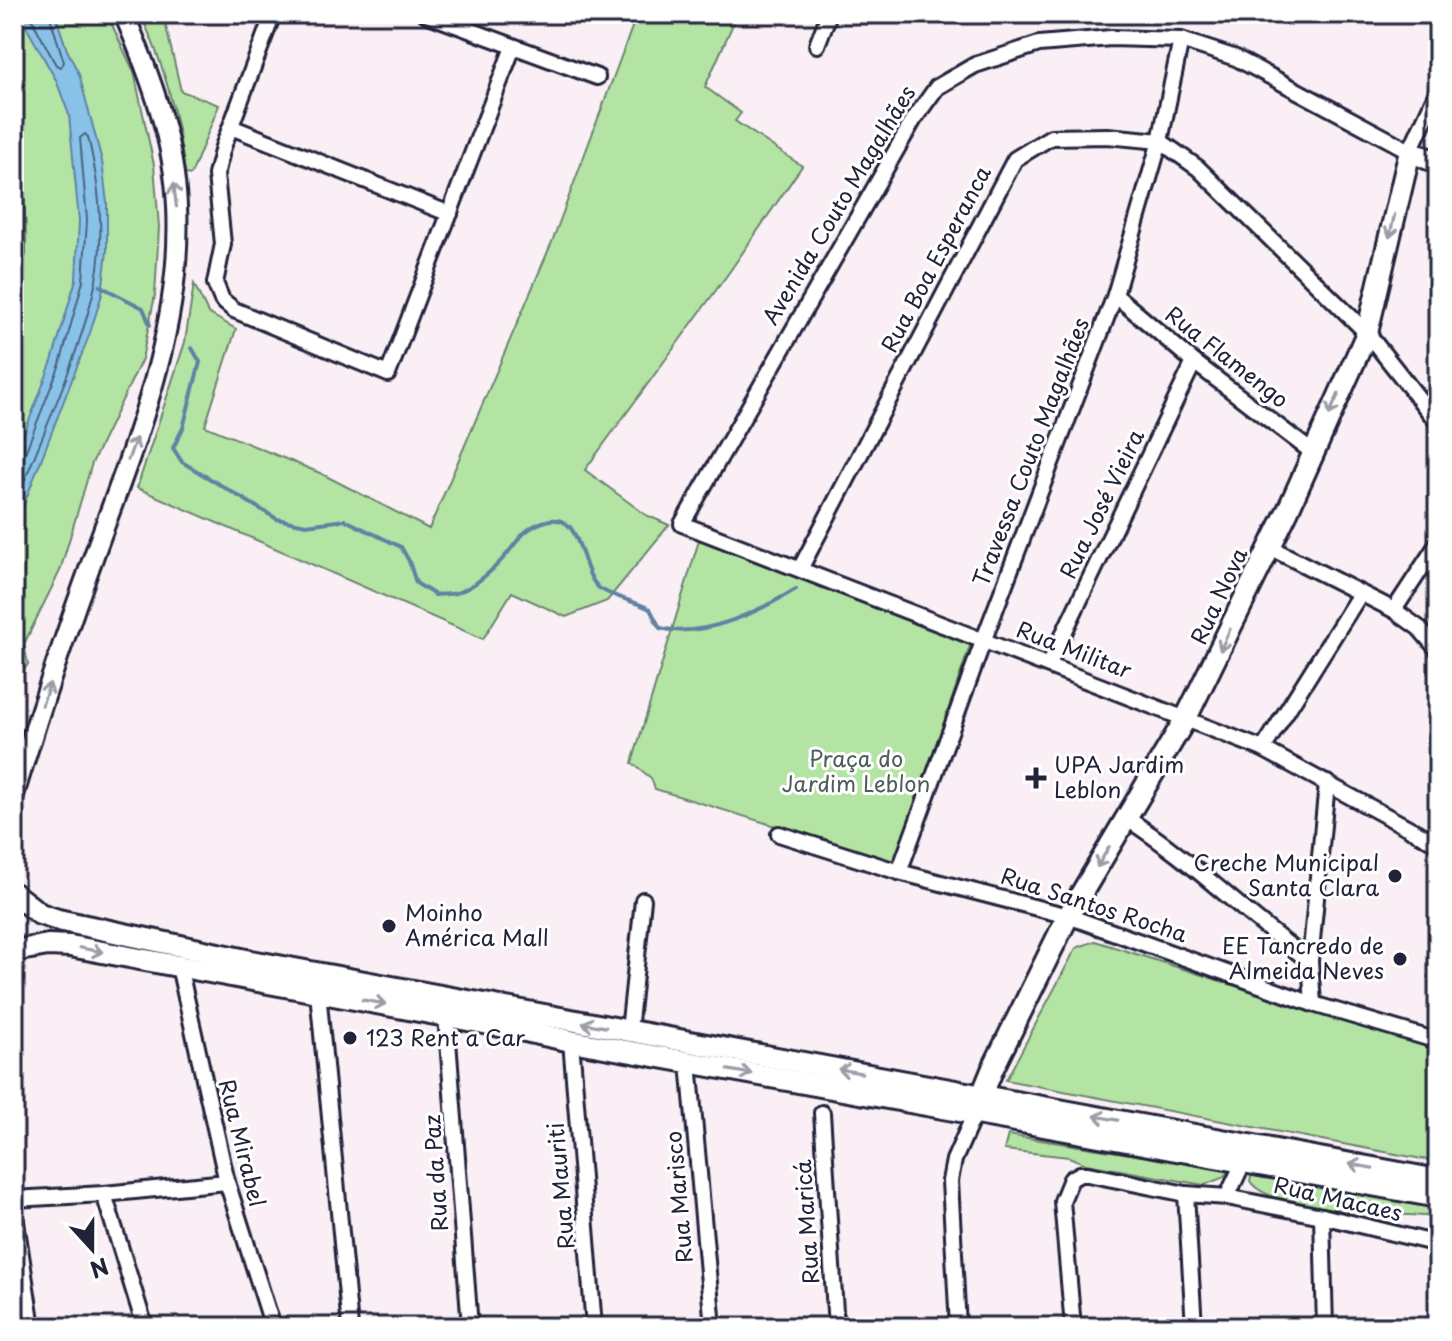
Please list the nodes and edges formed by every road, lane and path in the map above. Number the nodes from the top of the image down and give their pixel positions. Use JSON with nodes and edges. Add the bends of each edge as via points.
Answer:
{"nodes":[{"id":1,"x":124,"y":14,"type":"edge"},
{"id":2,"x":273,"y":14,"type":"edge"},
{"id":3,"x":426,"y":14,"type":"edge"},
{"id":4,"x":829,"y":14,"type":"edge"},
{"id":5,"x":1181,"y":40,"type":"junction"},
{"id":6,"x":817,"y":45,"type":"dead end"},
{"id":7,"x":513,"y":47,"type":"junction"},
{"id":8,"x":597,"y":77,"type":"dead end"},
{"id":9,"x":1438,"y":90,"type":"edge"},
{"id":10,"x":231,"y":127,"type":"junction"},
{"id":11,"x":1160,"y":141,"type":"junction"},
{"id":12,"x":1410,"y":151,"type":"junction"},
{"id":13,"x":1438,"y":163,"type":"edge"},
{"id":14,"x":450,"y":214,"type":"junction"},
{"id":15,"x":1115,"y":295,"type":"junction"},
{"id":16,"x":1367,"y":333,"type":"junction"},
{"id":17,"x":1194,"y":362,"type":"junction"},
{"id":18,"x":1438,"y":423,"type":"edge"},
{"id":19,"x":1312,"y":452,"type":"junction"},
{"id":20,"x":682,"y":524,"type":"joint"},
{"id":21,"x":1438,"y":543,"type":"edge"},
{"id":22,"x":1269,"y":547,"type":"junction"},
{"id":23,"x":800,"y":569,"type":"junction"},
{"id":24,"x":1360,"y":594,"type":"junction"},
{"id":25,"x":1394,"y":610,"type":"junction"},
{"id":26,"x":984,"y":639,"type":"junction"},
{"id":27,"x":1438,"y":650,"type":"edge"},
{"id":28,"x":1049,"y":664,"type":"junction"},
{"id":29,"x":1186,"y":718,"type":"junction"},
{"id":30,"x":1263,"y":749,"type":"junction"},
{"id":31,"x":1327,"y":783,"type":"junction"},
{"id":32,"x":14,"y":795,"type":"edge"},
{"id":33,"x":1126,"y":818,"type":"junction"},
{"id":34,"x":779,"y":834,"type":"dead end"},
{"id":35,"x":1438,"y":844,"type":"edge"},
{"id":36,"x":899,"y":872,"type":"junction"},
{"id":37,"x":14,"y":894,"type":"edge"},
{"id":38,"x":643,"y":900,"type":"dead end"},
{"id":39,"x":1068,"y":916,"type":"junction"},
{"id":40,"x":14,"y":951,"type":"edge"},
{"id":41,"x":1310,"y":961,"type":"junction"},
{"id":42,"x":179,"y":966,"type":"junction"},
{"id":43,"x":318,"y":992,"type":"junction"},
{"id":44,"x":1313,"y":1004,"type":"junction"},
{"id":45,"x":446,"y":1015,"type":"junction"},
{"id":46,"x":629,"y":1031,"type":"junction"},
{"id":47,"x":571,"y":1041,"type":"junction"},
{"id":48,"x":1438,"y":1041,"type":"edge"},
{"id":49,"x":689,"y":1063,"type":"junction"},
{"id":50,"x":978,"y":1105,"type":"junction"},
{"id":51,"x":822,"y":1113,"type":"dead end"},
{"id":52,"x":1243,"y":1163,"type":"junction"},
{"id":53,"x":1438,"y":1180,"type":"edge"},
{"id":54,"x":227,"y":1182,"type":"junction"},
{"id":55,"x":104,"y":1194,"type":"junction"},
{"id":56,"x":1186,"y":1194,"type":"junction"},
{"id":57,"x":1227,"y":1197,"type":"junction"},
{"id":58,"x":1438,"y":1197,"type":"edge"},
{"id":59,"x":14,"y":1199,"type":"edge"},
{"id":60,"x":14,"y":1209,"type":"edge"},
{"id":61,"x":1322,"y":1216,"type":"junction"},
{"id":62,"x":1438,"y":1244,"type":"edge"},
{"id":63,"x":32,"y":1327,"type":"edge"},
{"id":64,"x":145,"y":1327,"type":"edge"},
{"id":65,"x":273,"y":1327,"type":"edge"},
{"id":66,"x":350,"y":1327,"type":"edge"},
{"id":67,"x":470,"y":1327,"type":"edge"},
{"id":68,"x":594,"y":1327,"type":"edge"},
{"id":69,"x":713,"y":1327,"type":"edge"},
{"id":70,"x":836,"y":1327,"type":"edge"},
{"id":71,"x":958,"y":1327,"type":"edge"},
{"id":72,"x":1073,"y":1327,"type":"edge"},
{"id":73,"x":1194,"y":1327,"type":"edge"},
{"id":74,"x":1325,"y":1327,"type":"edge"}],
"edges":[{"from":32,"to":1,"type":"main road","one_way":true,"via":[[137,435],[171,307],[177,205],[171,164],[155,93]]},
{"from":2,"to":10,"type":"street"},
{"from":3,"to":7,"type":"street"},
{"from":4,"to":6,"type":"street"},
{"from":5,"to":11,"type":"street","name":"Travessa Couto Magalhães"},
{"from":5,"to":12,"type":"street","name":"Avenida Couto Magalhães","via":[[1236,58]]},
{"from":5,"to":20,"type":"street","name":"Avenida Couto Magalhães","via":[[1039,44],[975,65],[937,87]]},
{"from":7,"to":8,"type":"street"},
{"from":7,"to":14,"type":"street"},
{"from":9,"to":12,"type":"street","name":"Rua Nova"},
{"from":10,"to":14,"type":"street"},
{"from":10,"to":14,"type":"street","via":[[216,175],[223,244],[215,283],[222,300],[234,310],[388,374]]},
{"from":11,"to":15,"type":"street","name":"Travessa Couto Magalhães"},
{"from":11,"to":16,"type":"street","via":[[1198,168]]},
{"from":11,"to":23,"type":"street","name":"Rua Boa Esperanca","via":[[1051,137],[1015,159]]},
{"from":12,"to":13,"type":"main road","name":"Avenida Couto Magalhães"},
{"from":12,"to":16,"type":"main road","name":"Rua Nova","one_way":true},
{"from":15,"to":17,"type":"street","name":"Rua Flamengo"},
{"from":15,"to":26,"type":"street","name":"Travessa Couto Magalhães"},
{"from":16,"to":18,"type":"street"},
{"from":16,"to":19,"type":"main road","name":"Rua Nova","one_way":true},
{"from":17,"to":19,"type":"street","name":"Rua Flamengo"},
{"from":17,"to":28,"type":"street","name":"Rua José Vieira"},
{"from":19,"to":22,"type":"main road","name":"Rua Nova"},
{"from":20,"to":23,"type":"street","name":"Rua Militar"},
{"from":21,"to":25,"type":"street"},
{"from":22,"to":24,"type":"street"},
{"from":22,"to":29,"type":"main road","name":"Rua Nova","one_way":true},
{"from":23,"to":26,"type":"street","name":"Rua Militar"},
{"from":24,"to":25,"type":"street"},
{"from":24,"to":30,"type":"street"},
{"from":25,"to":27,"type":"street"},
{"from":26,"to":28,"type":"street","name":"Rua Militar"},
{"from":26,"to":36,"type":"street","name":"Travessa Couto Magalhães"},
{"from":28,"to":29,"type":"street","name":"Rua Militar"},
{"from":29,"to":30,"type":"street","name":"Rua Militar"},
{"from":29,"to":33,"type":"main road","name":"Rua Nova"},
{"from":30,"to":31,"type":"street","name":"Rua Militar"},
{"from":31,"to":35,"type":"street","name":"Rua Militar"},
{"from":31,"to":41,"type":"street"},
{"from":33,"to":39,"type":"main road","name":"Rua Nova","one_way":true},
{"from":33,"to":41,"type":"street","via":[[1165,843]]},
{"from":34,"to":36,"type":"street","name":"Rua Santos Rocha"},
{"from":36,"to":39,"type":"street","name":"Rua Santos Rocha"},
{"from":46,"to":37,"type":"main road","one_way":true,"via":[[58,920]]},
{"from":38,"to":46,"type":"street"},
{"from":39,"to":44,"type":"street","name":"Rua Santos Rocha"},
{"from":39,"to":50,"type":"main road","name":"Rua Nova"},
{"from":40,"to":42,"type":"main road","one_way":true,"via":[[70,946]]},
{"from":41,"to":44,"type":"street"},
{"from":42,"to":43,"type":"main road"},
{"from":42,"to":54,"type":"street","name":"Rua Mirabel"},
{"from":43,"to":45,"type":"main road","one_way":true},
{"from":43,"to":66,"type":"street"},
{"from":44,"to":48,"type":"street","name":"Rua Santos Rocha"},
{"from":45,"to":47,"type":"main road"},
{"from":45,"to":67,"type":"street","name":"Rua da Paz"},
{"from":50,"to":46,"type":"main road","one_way":true},
{"from":47,"to":49,"type":"main road"},
{"from":47,"to":68,"type":"street","name":"Rua Mauriti"},
{"from":49,"to":50,"type":"main road","one_way":true},
{"from":49,"to":69,"type":"street","name":"Rua Marisco"},
{"from":50,"to":52,"type":"main road"},
{"from":53,"to":50,"type":"main road","one_way":true},
{"from":50,"to":71,"type":"street","via":[[950,1181]]},
{"from":51,"to":70,"type":"street","name":"Rua Maricá"},
{"from":52,"to":57,"type":"street"},
{"from":52,"to":58,"type":"main road"},
{"from":54,"to":55,"type":"street"},
{"from":54,"to":65,"type":"street","name":"Rua Mirabel"},
{"from":55,"to":59,"type":"street"},
{"from":55,"to":64,"type":"street"},
{"from":56,"to":57,"type":"street","name":"Rua Macaes"},
{"from":56,"to":72,"type":"street","name":"Rua Macaes","via":[[1080,1174],[1071,1179],[1062,1201]]},
{"from":56,"to":73,"type":"street"},
{"from":57,"to":61,"type":"street","name":"Rua Macaes"},
{"from":60,"to":63,"type":"street"},
{"from":61,"to":62,"type":"street","name":"Rua Macaes"},
{"from":61,"to":74,"type":"street"}]}
